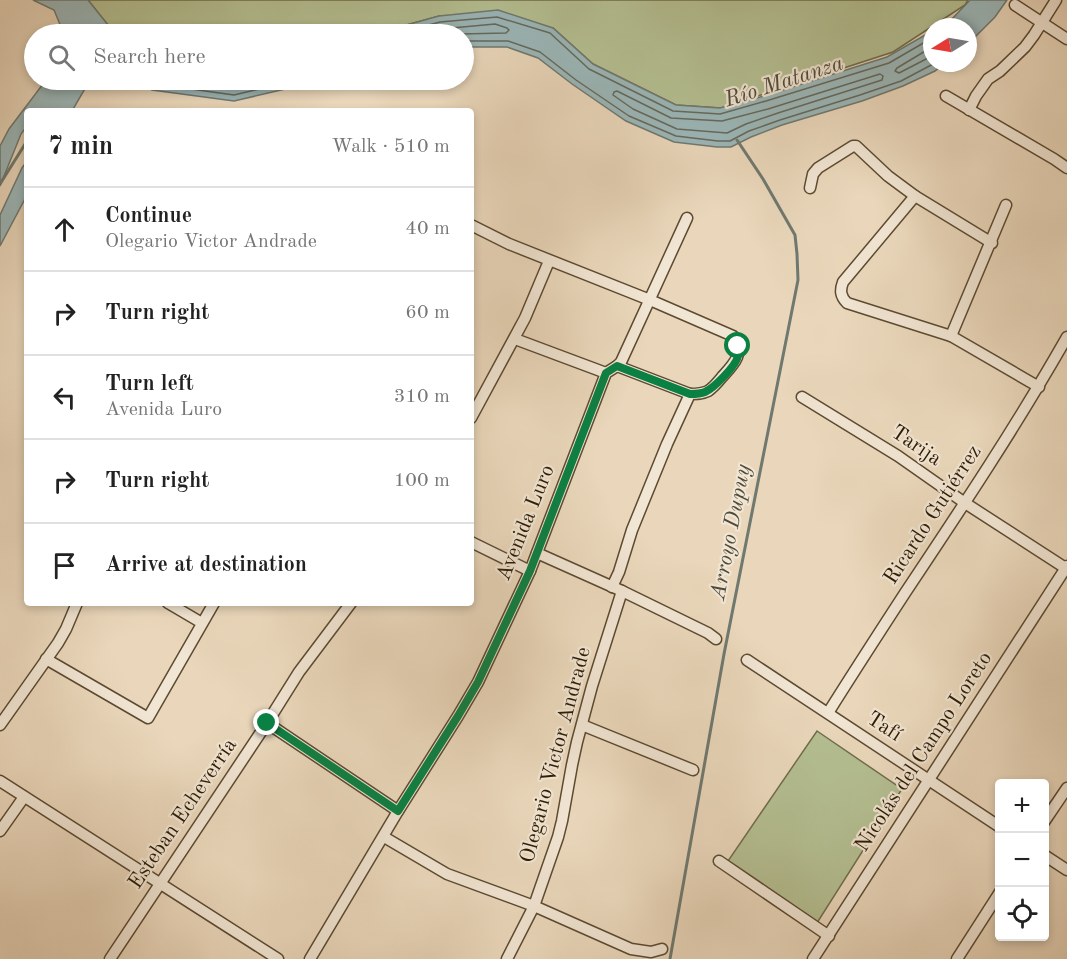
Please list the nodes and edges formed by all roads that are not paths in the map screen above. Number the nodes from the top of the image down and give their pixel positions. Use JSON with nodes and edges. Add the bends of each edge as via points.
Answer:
{"nodes":[{"id":1,"x":1056,"y":0,"type":"edge"},
{"id":2,"x":1015,"y":5,"type":"dead end"},
{"id":3,"x":1042,"y":23,"type":"junction"},
{"id":4,"x":1067,"y":39,"type":"edge"},
{"id":5,"x":946,"y":96,"type":"dead end"},
{"id":6,"x":969,"y":110,"type":"junction"},
{"id":7,"x":1067,"y":168,"type":"edge"},
{"id":8,"x":810,"y":188,"type":"dead end"},
{"id":9,"x":915,"y":196,"type":"junction"},
{"id":10,"x":1006,"y":206,"type":"dead end"},
{"id":11,"x":687,"y":218,"type":"dead end"},
{"id":12,"x":474,"y":226,"type":"edge"},
{"id":13,"x":992,"y":243,"type":"junction"},
{"id":14,"x":549,"y":261,"type":"junction"},
{"id":15,"x":650,"y":300,"type":"junction"},
{"id":16,"x":951,"y":336,"type":"junction"},
{"id":17,"x":1067,"y":338,"type":"edge"},
{"id":18,"x":515,"y":339,"type":"junction"},
{"id":19,"x":617,"y":366,"type":"junction"},
{"id":20,"x":606,"y":373,"type":"junction"},
{"id":21,"x":1039,"y":387,"type":"junction"},
{"id":22,"x":690,"y":394,"type":"junction"},
{"id":23,"x":802,"y":397,"type":"dead end"},
{"id":24,"x":474,"y":413,"type":"edge"},
{"id":25,"x":965,"y":503,"type":"junction"},
{"id":26,"x":474,"y":543,"type":"edge"},
{"id":27,"x":537,"y":552,"type":"junction"},
{"id":28,"x":1066,"y":568,"type":"edge"},
{"id":29,"x":530,"y":571,"type":"junction"},
{"id":30,"x":617,"y":589,"type":"junction"},
{"id":31,"x":76,"y":606,"type":"edge"},
{"id":32,"x":173,"y":606,"type":"edge"},
{"id":33,"x":212,"y":606,"type":"edge"},
{"id":34,"x":349,"y":606,"type":"edge"},
{"id":35,"x":202,"y":623,"type":"junction"},
{"id":36,"x":716,"y":639,"type":"dead end"},
{"id":37,"x":46,"y":659,"type":"junction"},
{"id":38,"x":747,"y":660,"type":"dead end"},
{"id":39,"x":828,"y":713,"type":"junction"},
{"id":40,"x":267,"y":723,"type":"junction"},
{"id":41,"x":0,"y":725,"type":"edge"},
{"id":42,"x":582,"y":725,"type":"junction"},
{"id":43,"x":693,"y":770,"type":"dead end"},
{"id":44,"x":930,"y":780,"type":"junction"},
{"id":45,"x":0,"y":781,"type":"edge"},
{"id":46,"x":1067,"y":788,"type":"edge"},
{"id":47,"x":24,"y":797,"type":"junction"},
{"id":48,"x":398,"y":811,"type":"junction"},
{"id":49,"x":1049,"y":815,"type":"edge"},
{"id":50,"x":995,"y":824,"type":"edge"},
{"id":51,"x":0,"y":831,"type":"edge"},
{"id":52,"x":384,"y":837,"type":"junction"},
{"id":53,"x":1049,"y":858,"type":"edge"},
{"id":54,"x":719,"y":861,"type":"dead end"},
{"id":55,"x":1067,"y":870,"type":"edge"},
{"id":56,"x":160,"y":883,"type":"junction"},
{"id":57,"x":995,"y":898,"type":"edge"},
{"id":58,"x":534,"y":906,"type":"junction"},
{"id":59,"x":828,"y":936,"type":"junction"},
{"id":60,"x":662,"y":950,"type":"dead end"},
{"id":61,"x":110,"y":959,"type":"edge"},
{"id":62,"x":279,"y":959,"type":"edge"},
{"id":63,"x":310,"y":959,"type":"edge"},
{"id":64,"x":507,"y":959,"type":"edge"},
{"id":65,"x":813,"y":959,"type":"edge"},
{"id":66,"x":957,"y":959,"type":"edge"}],
"edges":[{"from":1,"to":3,"type":"street"},
{"from":2,"to":3,"type":"street"},
{"from":3,"to":4,"type":"street"},
{"from":3,"to":6,"type":"street","via":[[1025,47],[988,79]]},
{"from":5,"to":6,"type":"street"},
{"from":6,"to":7,"type":"street"},
{"from":8,"to":9,"type":"street","via":[[818,168],[856,146]]},
{"from":9,"to":13,"type":"street"},
{"from":9,"to":16,"type":"street","via":[[843,282],[840,293],[847,303]]},
{"from":10,"to":13,"type":"street"},
{"from":11,"to":15,"type":"street"},
{"from":12,"to":14,"type":"street"},
{"from":13,"to":16,"type":"street"},
{"from":14,"to":15,"type":"street"},
{"from":14,"to":18,"type":"street"},
{"from":15,"to":19,"type":"street"},
{"from":15,"to":22,"type":"street","via":[[733,336],[738,346],[735,363],[715,386],[707,392]]},
{"from":16,"to":21,"type":"street"},
{"from":17,"to":21,"type":"street","name":"Ricardo Gutiérrez"},
{"from":18,"to":20,"type":"street"},
{"from":18,"to":24,"type":"street"},
{"from":19,"to":20,"type":"street"},
{"from":19,"to":22,"type":"street"},
{"from":20,"to":27,"type":"street","name":"Avenida Luro"},
{"from":21,"to":25,"type":"street","name":"Ricardo Gutiérrez"},
{"from":22,"to":30,"type":"street","name":"Olegario Victor Andrade","via":[[632,530]]},
{"from":23,"to":25,"type":"street","name":"Tarija"},
{"from":25,"to":28,"type":"street","name":"Tarija"},
{"from":25,"to":39,"type":"street","name":"Ricardo Gutiérrez"},
{"from":26,"to":29,"type":"street"},
{"from":27,"to":29,"type":"street","name":"Avenida Luro"},
{"from":27,"to":30,"type":"street"},
{"from":28,"to":44,"type":"street","name":"Nicolás del Campo Loreto"},
{"from":29,"to":48,"type":"street","name":"Avenida Luro","via":[[473,691]]},
{"from":30,"to":36,"type":"street"},
{"from":30,"to":42,"type":"street","name":"Olegario Victor Andrade"},
{"from":31,"to":37,"type":"street"},
{"from":32,"to":35,"type":"street"},
{"from":33,"to":35,"type":"street"},
{"from":34,"to":40,"type":"street","name":"Esteban Echeverría"},
{"from":35,"to":37,"type":"street","via":[[148,718]]},
{"from":37,"to":41,"type":"street"},
{"from":38,"to":39,"type":"street","name":"Tafí"},
{"from":39,"to":44,"type":"street","name":"Tafí"},
{"from":40,"to":48,"type":"street"},
{"from":40,"to":56,"type":"street","name":"Esteban Echeverría"},
{"from":42,"to":43,"type":"street"},
{"from":42,"to":58,"type":"street","name":"Olegario Victor Andrade","via":[[560,829]]},
{"from":44,"to":50,"type":"street","name":"Tafí"},
{"from":44,"to":59,"type":"street","name":"Nicolás del Campo Loreto"},
{"from":45,"to":47,"type":"street"},
{"from":46,"to":49,"type":"street"},
{"from":47,"to":51,"type":"street"},
{"from":47,"to":56,"type":"street"},
{"from":48,"to":52,"type":"street","name":"Avenida Luro"},
{"from":52,"to":58,"type":"street","via":[[447,874]]},
{"from":52,"to":63,"type":"street","name":"Avenida Luro"},
{"from":53,"to":55,"type":"street"},
{"from":54,"to":59,"type":"street"},
{"from":56,"to":61,"type":"street","name":"Esteban Echeverría"},
{"from":56,"to":62,"type":"street"},
{"from":57,"to":66,"type":"street"},
{"from":58,"to":60,"type":"street","via":[[631,949]]},
{"from":58,"to":64,"type":"street","name":"Olegario Victor Andrade"},
{"from":59,"to":65,"type":"street","name":"Nicolás del Campo Loreto"}]}
